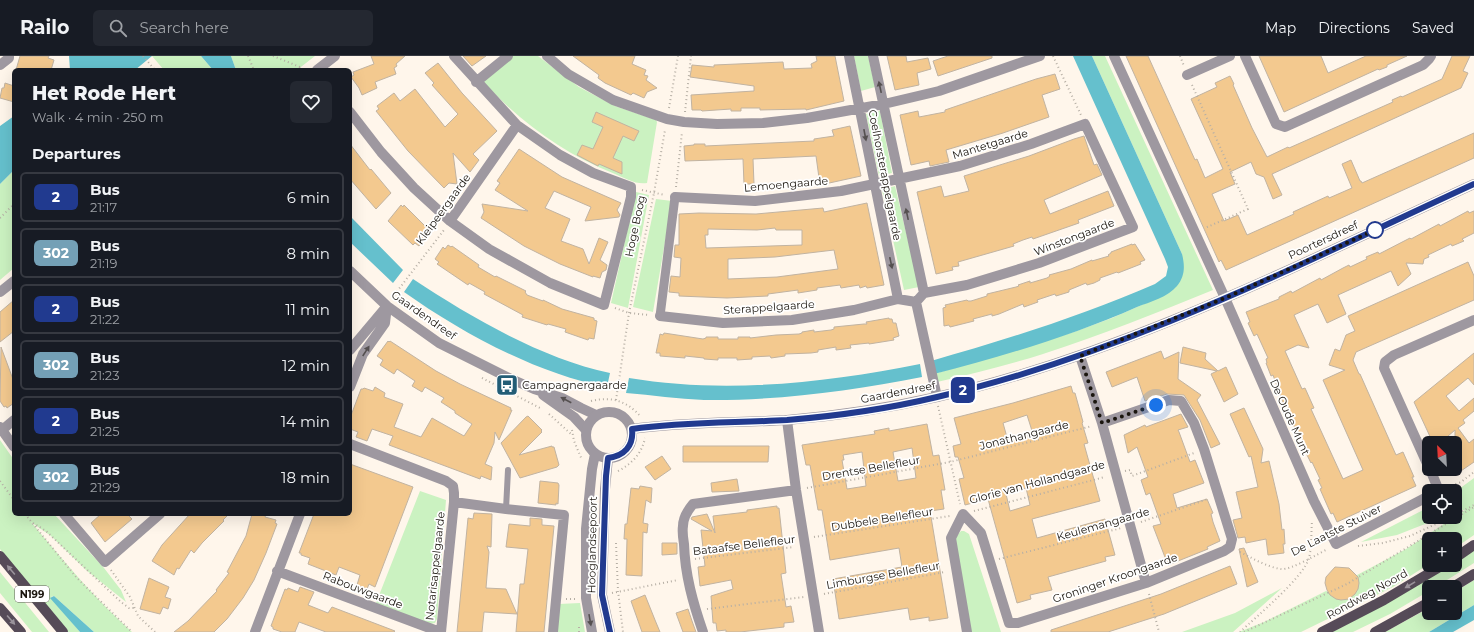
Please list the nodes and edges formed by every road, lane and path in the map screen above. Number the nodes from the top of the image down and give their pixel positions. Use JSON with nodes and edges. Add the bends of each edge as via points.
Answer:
{"nodes":[{"id":1,"x":9,"y":56,"type":"edge"},
{"id":2,"x":143,"y":56,"type":"edge"},
{"id":3,"x":248,"y":56,"type":"edge"},
{"id":4,"x":273,"y":56,"type":"edge"},
{"id":5,"x":335,"y":56,"type":"edge"},
{"id":6,"x":454,"y":56,"type":"edge"},
{"id":7,"x":508,"y":56,"type":"edge"},
{"id":8,"x":547,"y":56,"type":"edge"},
{"id":9,"x":678,"y":56,"type":"edge"},
{"id":10,"x":849,"y":56,"type":"edge"},
{"id":11,"x":873,"y":56,"type":"edge"},
{"id":12,"x":1040,"y":56,"type":"edge"},
{"id":13,"x":1053,"y":56,"type":"edge"},
{"id":14,"x":1114,"y":56,"type":"edge"},
{"id":15,"x":1230,"y":56,"type":"edge"},
{"id":16,"x":1245,"y":56,"type":"edge"},
{"id":17,"x":1430,"y":56,"type":"edge"},
{"id":18,"x":0,"y":65,"type":"edge"},
{"id":19,"x":300,"y":67,"type":"edge"},
{"id":20,"x":153,"y":68,"type":"edge"},
{"id":21,"x":253,"y":68,"type":"edge"},
{"id":22,"x":320,"y":68,"type":"edge"},
{"id":23,"x":1187,"y":75,"type":"joint"},
{"id":24,"x":476,"y":82,"type":"junction"},
{"id":25,"x":884,"y":104,"type":"junction"},
{"id":26,"x":860,"y":108,"type":"junction"},
{"id":27,"x":352,"y":115,"type":"edge"},
{"id":28,"x":666,"y":119,"type":"junction"},
{"id":29,"x":1085,"y":124,"type":"junction"},
{"id":30,"x":517,"y":126,"type":"junction"},
{"id":31,"x":900,"y":178,"type":"junction"},
{"id":32,"x":875,"y":184,"type":"junction"},
{"id":33,"x":1474,"y":184,"type":"edge"},
{"id":34,"x":631,"y":187,"type":"junction"},
{"id":35,"x":654,"y":193,"type":"junction"},
{"id":36,"x":675,"y":197,"type":"junction"},
{"id":37,"x":12,"y":206,"type":"edge"},
{"id":38,"x":0,"y":218,"type":"edge"},
{"id":39,"x":450,"y":221,"type":"junction"},
{"id":40,"x":1195,"y":233,"type":"junction"},
{"id":41,"x":352,"y":273,"type":"edge"},
{"id":42,"x":12,"y":282,"type":"edge"},
{"id":43,"x":0,"y":292,"type":"edge"},
{"id":44,"x":924,"y":294,"type":"junction"},
{"id":45,"x":1225,"y":298,"type":"junction"},
{"id":46,"x":898,"y":299,"type":"junction"},
{"id":47,"x":916,"y":302,"type":"junction"},
{"id":48,"x":387,"y":306,"type":"junction"},
{"id":49,"x":622,"y":311,"type":"dead end"},
{"id":50,"x":629,"y":313,"type":"junction"},
{"id":51,"x":660,"y":316,"type":"junction"},
{"id":52,"x":1474,"y":320,"type":"edge"},
{"id":53,"x":352,"y":348,"type":"edge"},
{"id":54,"x":1080,"y":356,"type":"junction"},
{"id":55,"x":352,"y":382,"type":"edge"},
{"id":56,"x":534,"y":389,"type":"junction"},
{"id":57,"x":936,"y":397,"type":"junction"},
{"id":58,"x":616,"y":400,"type":"junction"},
{"id":59,"x":581,"y":408,"type":"junction"},
{"id":60,"x":596,"y":415,"type":"junction"},
{"id":61,"x":574,"y":417,"type":"junction"},
{"id":62,"x":787,"y":420,"type":"junction"},
{"id":63,"x":12,"y":421,"type":"edge"},
{"id":64,"x":1102,"y":423,"type":"junction"},
{"id":65,"x":645,"y":427,"type":"junction"},
{"id":66,"x":1,"y":429,"type":"edge"},
{"id":67,"x":632,"y":429,"type":"junction"},
{"id":68,"x":586,"y":430,"type":"junction"},
{"id":69,"x":12,"y":444,"type":"edge"},
{"id":70,"x":352,"y":445,"type":"edge"},
{"id":71,"x":1204,"y":449,"type":"junction"},
{"id":72,"x":1422,"y":452,"type":"edge"},
{"id":73,"x":596,"y":454,"type":"junction"},
{"id":74,"x":608,"y":458,"type":"junction"},
{"id":75,"x":950,"y":462,"type":"junction"},
{"id":76,"x":592,"y":469,"type":"junction"},
{"id":77,"x":508,"y":470,"type":"dead end"},
{"id":78,"x":1474,"y":472,"type":"edge"},
{"id":79,"x":1117,"y":473,"type":"junction"},
{"id":80,"x":616,"y":477,"type":"dead end"},
{"id":81,"x":0,"y":481,"type":"edge"},
{"id":82,"x":1456,"y":484,"type":"edge"},
{"id":83,"x":796,"y":490,"type":"junction"},
{"id":84,"x":1219,"y":495,"type":"junction"},
{"id":85,"x":12,"y":497,"type":"edge"},
{"id":86,"x":1422,"y":500,"type":"edge"},
{"id":87,"x":1314,"y":501,"type":"junction"},
{"id":88,"x":454,"y":502,"type":"junction"},
{"id":89,"x":1474,"y":506,"type":"edge"},
{"id":90,"x":506,"y":509,"type":"junction"},
{"id":91,"x":1462,"y":512,"type":"edge"},
{"id":92,"x":963,"y":514,"type":"junction"},
{"id":93,"x":26,"y":516,"type":"edge"},
{"id":94,"x":66,"y":516,"type":"edge"},
{"id":95,"x":158,"y":516,"type":"edge"},
{"id":96,"x":299,"y":516,"type":"edge"},
{"id":97,"x":30,"y":521,"type":"junction"},
{"id":98,"x":1436,"y":524,"type":"edge"},
{"id":99,"x":1131,"y":526,"type":"junction"},
{"id":100,"x":615,"y":540,"type":"dead end"},
{"id":101,"x":804,"y":542,"type":"junction"},
{"id":102,"x":1336,"y":544,"type":"junction"},
{"id":103,"x":1474,"y":545,"type":"edge"},
{"id":104,"x":1355,"y":546,"type":"dead end"},
{"id":105,"x":1230,"y":547,"type":"junction"},
{"id":106,"x":1462,"y":553,"type":"edge"},
{"id":107,"x":0,"y":556,"type":"edge"},
{"id":108,"x":1309,"y":559,"type":"junction"},
{"id":109,"x":684,"y":561,"type":"junction"},
{"id":110,"x":105,"y":562,"type":"junction"},
{"id":111,"x":990,"y":562,"type":"junction"},
{"id":112,"x":956,"y":570,"type":"junction"},
{"id":113,"x":278,"y":571,"type":"junction"},
{"id":114,"x":1431,"y":572,"type":"edge"},
{"id":115,"x":1474,"y":574,"type":"edge"},
{"id":116,"x":687,"y":578,"type":"junction"},
{"id":117,"x":1462,"y":581,"type":"edge"},
{"id":118,"x":1146,"y":583,"type":"junction"},
{"id":119,"x":618,"y":591,"type":"junction"},
{"id":120,"x":602,"y":595,"type":"junction"},
{"id":121,"x":813,"y":596,"type":"junction"},
{"id":122,"x":1422,"y":606,"type":"edge"},
{"id":123,"x":0,"y":608,"type":"edge"},
{"id":124,"x":135,"y":608,"type":"junction"},
{"id":125,"x":696,"y":610,"type":"junction"},
{"id":126,"x":21,"y":632,"type":"edge"},
{"id":127,"x":63,"y":632,"type":"edge"},
{"id":128,"x":132,"y":632,"type":"edge"},
{"id":129,"x":155,"y":632,"type":"edge"},
{"id":130,"x":255,"y":632,"type":"edge"},
{"id":131,"x":440,"y":632,"type":"edge"},
{"id":132,"x":554,"y":632,"type":"edge"},
{"id":133,"x":592,"y":632,"type":"edge"},
{"id":134,"x":610,"y":632,"type":"edge"},
{"id":135,"x":623,"y":632,"type":"edge"},
{"id":136,"x":704,"y":632,"type":"edge"},
{"id":137,"x":819,"y":632,"type":"edge"},
{"id":138,"x":967,"y":632,"type":"edge"},
{"id":139,"x":1159,"y":632,"type":"edge"},
{"id":140,"x":1240,"y":632,"type":"edge"},
{"id":141,"x":1244,"y":632,"type":"edge"},
{"id":142,"x":1322,"y":632,"type":"edge"},
{"id":143,"x":1375,"y":632,"type":"edge"}],
"edges":[{"from":1,"to":18,"type":"street"},
{"from":2,"to":20,"type":"path"},
{"from":3,"to":21,"type":"path"},
{"from":4,"to":19,"type":"path"},
{"from":5,"to":22,"type":"street"},
{"from":6,"to":24,"type":"street"},
{"from":7,"to":24,"type":"street"},
{"from":8,"to":28,"type":"street","via":[[568,74],[613,100]]},
{"from":9,"to":28,"type":"path","name":"Hoge Boog"},
{"from":10,"to":26,"type":"street","name":"Coelhorsterappelgaarde"},
{"from":25,"to":11,"type":"street","name":"Coelhorsterappelgaarde","one_way":true},
{"from":12,"to":25,"type":"street","via":[[939,90]]},
{"from":13,"to":29,"type":"path"},
{"from":14,"to":40,"type":"street","name":"De Oude Munt"},
{"from":15,"to":23,"type":"street"},
{"from":16,"to":17,"type":"street","via":[[1276,124],[1285,127],[1423,65]]},
{"from":23,"to":40,"type":"path","via":[[1248,210]]},
{"from":24,"to":30,"type":"street"},
{"from":25,"to":26,"type":"street"},
{"from":25,"to":31,"type":"street","name":"Coelhorsterappelgaarde"},
{"from":26,"to":28,"type":"street","via":[[763,123],[717,124]]},
{"from":26,"to":32,"type":"street","name":"Coelhorsterappelgaarde","one_way":true},
{"from":27,"to":39,"type":"street","via":[[414,188]]},
{"from":28,"to":35,"type":"path","name":"Hoge Boog"},
{"from":29,"to":31,"type":"street","name":"Mantetgaarde","via":[[960,166]]},
{"from":29,"to":44,"type":"street","name":"Winstongaarde","via":[[1133,227],[1039,263],[967,285]]},
{"from":30,"to":34,"type":"street","via":[[560,155],[593,173]]},
{"from":30,"to":39,"type":"street","name":"Kleipeergaarde"},
{"from":31,"to":32,"type":"street","name":"Mantetgaarde"},
{"from":44,"to":31,"type":"street","name":"Coelhorsterappelgaarde","one_way":true},
{"from":32,"to":36,"type":"street","name":"Lemoengaarde","via":[[841,191],[755,201]]},
{"from":32,"to":46,"type":"street","name":"Coelhorsterappelgaarde","one_way":true},
{"from":33,"to":45,"type":"street","name":"Poortersdreef"},
{"from":34,"to":35,"type":"path"},
{"from":34,"to":39,"type":"street","name":"Hoge Boog","via":[[631,197],[604,305],[550,283],[489,249]]},
{"from":35,"to":36,"type":"path"},
{"from":35,"to":50,"type":"path","name":"Hoge Boog"},
{"from":36,"to":51,"type":"street"},
{"from":37,"to":38,"type":"path"},
{"from":39,"to":48,"type":"path","name":"Kleipeergaarde"},
{"from":40,"to":45,"type":"street","name":"De Oude Munt"},
{"from":41,"to":48,"type":"street","name":"Gaardendreef"},
{"from":42,"to":43,"type":"street"},
{"from":44,"to":47,"type":"street"},
{"from":45,"to":54,"type":"street","name":"Gaardendreef"},
{"from":45,"to":87,"type":"street","name":"De Oude Munt"},
{"from":46,"to":47,"type":"street","name":"Sterappelgaarde"},
{"from":46,"to":51,"type":"street","name":"Sterappelgaarde","via":[[854,310],[792,320],[723,323]]},
{"from":47,"to":57,"type":"street"},
{"from":48,"to":53,"type":"street"},
{"from":55,"to":48,"type":"street","one_way":true,"via":[[363,354],[385,323]]},
{"from":48,"to":56,"type":"street","name":"Gaardendreef","via":[[439,343]]},
{"from":49,"to":50,"type":"path"},
{"from":50,"to":51,"type":"path"},
{"from":50,"to":58,"type":"path","name":"Hoge Boog"},
{"from":52,"to":72,"type":"street","via":[[1394,355],[1385,362],[1384,368]]},
{"from":54,"to":57,"type":"street","name":"Gaardendreef"},
{"from":54,"to":64,"type":"street"},
{"from":59,"to":56,"type":"street","name":"Gaardendreef","one_way":true,"via":[[562,398]]},
{"from":56,"to":61,"type":"street","name":"Gaardendreef"},
{"from":57,"to":62,"type":"street","name":"Gaardendreef","via":[[849,414]]},
{"from":57,"to":75,"type":"path"},
{"from":58,"to":59,"type":"path","via":[[596,400]]},
{"from":58,"to":65,"type":"path","via":[[624,402],[640,416]]},
{"from":59,"to":60,"type":"street","name":"Gaardendreef"},
{"from":60,"to":67,"type":"street","via":[[606,411],[619,413]]},
{"from":60,"to":68,"type":"street"},
{"from":61,"to":68,"type":"street","name":"Gaardendreef"},
{"from":61,"to":76,"type":"path","via":[[571,434],[582,459]]},
{"from":62,"to":65,"type":"street","name":"Gaardendreef"},
{"from":62,"to":83,"type":"street"},
{"from":63,"to":66,"type":"street"},
{"from":64,"to":71,"type":"street","via":[[1169,400],[1181,401],[1194,423]]},
{"from":64,"to":75,"type":"path","name":"Jonathangaarde"},
{"from":64,"to":79,"type":"street","name":"Glorie van Hollandgaarde"},
{"from":65,"to":67,"type":"street","name":"Gaardendreef"},
{"from":65,"to":80,"type":"path","via":[[641,450],[625,468],[616,472]]},
{"from":66,"to":69,"type":"street"},
{"from":67,"to":74,"type":"street","via":[[632,439],[626,451]]},
{"from":68,"to":73,"type":"street","via":[[587,444]]},
{"from":70,"to":88,"type":"street","name":"Notarisappelgaarde","via":[[446,481],[453,486]]},
{"from":71,"to":79,"type":"path","name":"Glorie van Hollandgaarde","via":[[1132,476],[1130,470]]},
{"from":71,"to":84,"type":"street"},
{"from":73,"to":74,"type":"street"},
{"from":73,"to":76,"type":"street","name":"Hooglandsepoort"},
{"from":74,"to":120,"type":"street","name":"Hooglandsepoort"},
{"from":75,"to":83,"type":"path","name":"Drentse Bellefleur"},
{"from":75,"to":92,"type":"path"},
{"from":76,"to":133,"type":"street","name":"Hooglandsepoort","one_way":true,"via":[[586,529],[586,598]]},
{"from":77,"to":90,"type":"lane"},
{"from":78,"to":82,"type":"path"},
{"from":79,"to":92,"type":"path","name":"Glorie van Hollandgaarde"},
{"from":79,"to":99,"type":"street","name":"Glorie van Hollandgaarde"},
{"from":81,"to":85,"type":"path"},
{"from":83,"to":101,"type":"street"},
{"from":83,"to":109,"type":"street","via":[[693,504],[687,511],[683,525]]},
{"from":84,"to":99,"type":"path","name":"Keulemangaarde"},
{"from":84,"to":105,"type":"street","via":[[1232,540]]},
{"from":86,"to":102,"type":"street","name":"De Laatste Stuiver"},
{"from":87,"to":102,"type":"street","name":"De Oude Munt"},
{"from":87,"to":108,"type":"path"},
{"from":88,"to":90,"type":"street","name":"Notarisappelgaarde"},
{"from":88,"to":131,"type":"street","name":"Notarisappelgaarde"},
{"from":89,"to":91,"type":"path"},
{"from":89,"to":141,"type":"path","via":[[1347,584]]},
{"from":90,"to":132,"type":"street","name":"Notarisappelgaarde","via":[[564,515]]},
{"from":92,"to":101,"type":"path","name":"Dubbele Bellefleur"},
{"from":92,"to":111,"type":"street","name":"Groninger Kroongaarde","via":[[981,533]]},
{"from":92,"to":112,"type":"street","via":[[951,538]]},
{"from":93,"to":97,"type":"path"},
{"from":94,"to":110,"type":"street"},
{"from":95,"to":110,"type":"street"},
{"from":96,"to":113,"type":"street"},
{"from":97,"to":124,"type":"path","via":[[46,531],[121,602],[129,608]]},
{"from":97,"to":128,"type":"path","via":[[76,576]]},
{"from":98,"to":104,"type":"path","via":[[1410,536],[1383,543]]},
{"from":99,"to":111,"type":"path","name":"Keulemangaarde"},
{"from":99,"to":118,"type":"street","name":"Glorie van Hollandgaarde"},
{"from":100,"to":119,"type":"path"},
{"from":101,"to":109,"type":"path","name":"Bataafse Bellefleur"},
{"from":101,"to":121,"type":"street"},
{"from":102,"to":108,"type":"path","name":"De Laatste Stuiver"},
{"from":103,"to":106,"type":"main road"},
{"from":105,"to":108,"type":"path","name":"De Laatste Stuiver","via":[[1262,563],[1282,569]]},
{"from":105,"to":118,"type":"street","name":"Groninger Kroongaarde"},
{"from":127,"to":107,"type":"main road","number":"N199","one_way":true},
{"from":108,"to":140,"type":"path","via":[[1304,570]]},
{"from":109,"to":116,"type":"street"},
{"from":110,"to":124,"type":"path"},
{"from":111,"to":118,"type":"street","name":"Groninger Kroongaarde","via":[[1009,623],[1018,623]]},
{"from":112,"to":121,"type":"path","name":"Limburgse Bellefleur"},
{"from":112,"to":138,"type":"street"},
{"from":113,"to":130,"type":"street"},
{"from":113,"to":131,"type":"street","name":"Rabouwgaarde"},
{"from":114,"to":142,"type":"main road","name":"Rondweg Noord","one_way":true},
{"from":115,"to":117,"type":"main road"},
{"from":116,"to":119,"type":"path"},
{"from":116,"to":125,"type":"street"},
{"from":118,"to":139,"type":"path"},
{"from":119,"to":120,"type":"path"},
{"from":119,"to":135,"type":"path"},
{"from":120,"to":134,"type":"street","name":"Hooglandsepoort"},
{"from":121,"to":125,"type":"path","name":"Limburgse Bellefleur"},
{"from":121,"to":137,"type":"street"},
{"from":122,"to":143,"type":"main road"},
{"from":123,"to":126,"type":"main road","number":"N199","one_way":true},
{"from":124,"to":129,"type":"path","via":[[138,616]]},
{"from":125,"to":136,"type":"street"}]}
